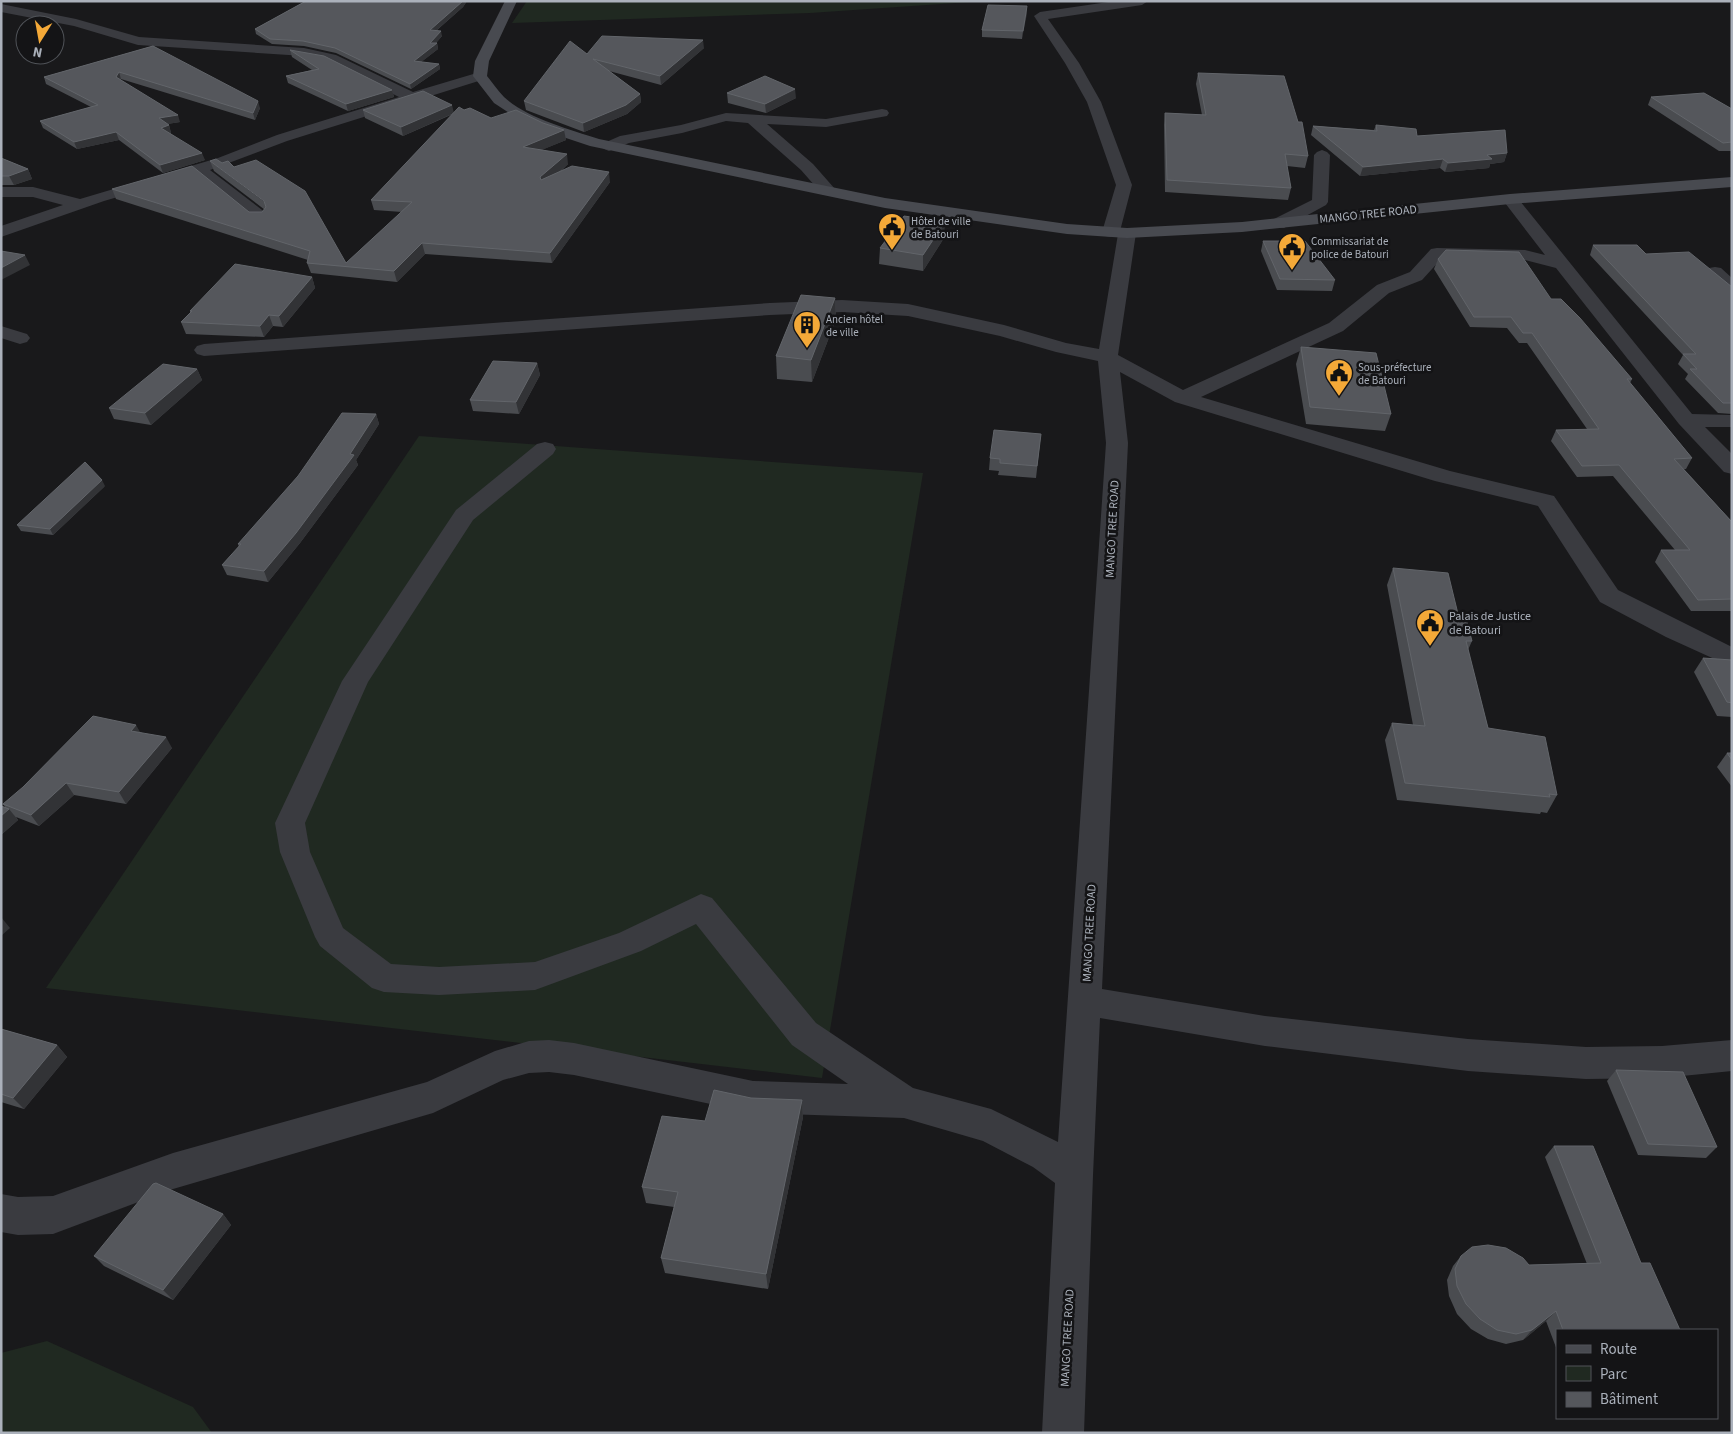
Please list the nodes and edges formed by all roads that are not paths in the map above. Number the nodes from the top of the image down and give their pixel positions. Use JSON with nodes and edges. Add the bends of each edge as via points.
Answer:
{"nodes":[{"id":1,"x":511,"y":1,"type":"edge"},
{"id":2,"x":1142,"y":1,"type":"edge"},
{"id":3,"x":1,"y":8,"type":"edge"},
{"id":4,"x":480,"y":76,"type":"junction"},
{"id":5,"x":411,"y":97,"type":"junction"},
{"id":6,"x":882,"y":113,"type":"dead end"},
{"id":7,"x":752,"y":119,"type":"junction"},
{"id":8,"x":609,"y":146,"type":"junction"},
{"id":9,"x":1322,"y":155,"type":"dead end"},
{"id":10,"x":199,"y":169,"type":"junction"},
{"id":11,"x":1732,"y":182,"type":"edge"},
{"id":12,"x":1,"y":192,"type":"edge"},
{"id":13,"x":829,"y":192,"type":"junction"},
{"id":14,"x":1510,"y":199,"type":"junction"},
{"id":15,"x":80,"y":204,"type":"junction"},
{"id":16,"x":260,"y":217,"type":"edge"},
{"id":17,"x":1278,"y":224,"type":"junction"},
{"id":18,"x":1,"y":232,"type":"edge"},
{"id":19,"x":1119,"y":232,"type":"junction"},
{"id":20,"x":1561,"y":264,"type":"junction"},
{"id":21,"x":1715,"y":272,"type":"edge"},
{"id":22,"x":1732,"y":288,"type":"edge"},
{"id":23,"x":204,"y":350,"type":"dead end"},
{"id":24,"x":1108,"y":357,"type":"junction"},
{"id":25,"x":1182,"y":398,"type":"junction"},
{"id":26,"x":1686,"y":420,"type":"junction"},
{"id":27,"x":1732,"y":421,"type":"edge"},
{"id":28,"x":545,"y":449,"type":"dead end"},
{"id":29,"x":1732,"y":467,"type":"edge"},
{"id":30,"x":1732,"y":658,"type":"edge"},
{"id":31,"x":1086,"y":1000,"type":"junction"},
{"id":32,"x":1732,"y":1055,"type":"edge"},
{"id":33,"x":904,"y":1102,"type":"junction"},
{"id":34,"x":1074,"y":1175,"type":"junction"},
{"id":35,"x":1,"y":1213,"type":"edge"},
{"id":36,"x":1063,"y":1433,"type":"edge"}],
"edges":[{"from":1,"to":4,"type":"main road","via":[[482,61]]},
{"from":2,"to":19,"type":"street","via":[[1040,16],[1094,102],[1124,185]]},
{"from":3,"to":5,"type":"street","via":[[76,23],[138,41],[321,54]]},
{"from":4,"to":5,"type":"street"},
{"from":4,"to":8,"type":"main road","via":[[499,100],[519,113],[572,137]]},
{"from":5,"to":10,"type":"street","via":[[282,138]]},
{"from":6,"to":7,"type":"street","via":[[826,123]]},
{"from":7,"to":8,"type":"street","via":[[726,117],[682,129],[626,138]]},
{"from":7,"to":13,"type":"street","via":[[807,167]]},
{"from":8,"to":13,"type":"main road"},
{"from":9,"to":17,"type":"street","via":[[1320,202]]},
{"from":10,"to":15,"type":"street"},
{"from":10,"to":16,"type":"street"},
{"from":11,"to":14,"type":"main road","name":"MANGO TREE ROAD"},
{"from":12,"to":15,"type":"street","via":[[33,192]]},
{"from":13,"to":19,"type":"main road","via":[[947,213],[1067,229]]},
{"from":14,"to":17,"type":"main road","name":"MANGO TREE ROAD"},
{"from":14,"to":20,"type":"street"},
{"from":15,"to":18,"type":"street"},
{"from":17,"to":19,"type":"main road","name":"MANGO TREE ROAD"},
{"from":19,"to":24,"type":"street","name":"MANGO TREE ROAD"},
{"from":20,"to":25,"type":"street","via":[[1525,255],[1437,253],[1416,276],[1382,289],[1336,327]]},
{"from":20,"to":26,"type":"street"},
{"from":21,"to":22,"type":"street"},
{"from":23,"to":24,"type":"street","via":[[842,306],[908,310]]},
{"from":24,"to":25,"type":"street"},
{"from":24,"to":31,"type":"street","name":"MANGO TREE ROAD","via":[[1117,443]]},
{"from":25,"to":30,"type":"street","via":[[1443,476],[1546,501],[1609,596]]},
{"from":26,"to":27,"type":"street"},
{"from":26,"to":29,"type":"street"},
{"from":28,"to":33,"type":"street","via":[[464,515],[355,681],[290,823],[295,852],[331,937],[384,978],[439,981],[535,976],[630,942],[701,906],[804,1034]]},
{"from":31,"to":32,"type":"street","via":[[1265,1030],[1468,1055],[1586,1063],[1662,1062]]},
{"from":31,"to":34,"type":"street","name":"MANGO TREE ROAD"},
{"from":33,"to":34,"type":"street","via":[[990,1126],[1046,1155]]},
{"from":33,"to":35,"type":"street","via":[[754,1098],[574,1058],[529,1057],[495,1067],[433,1096],[173,1171],[53,1214],[18,1216]]},
{"from":34,"to":36,"type":"street","name":"MANGO TREE ROAD"}]}
